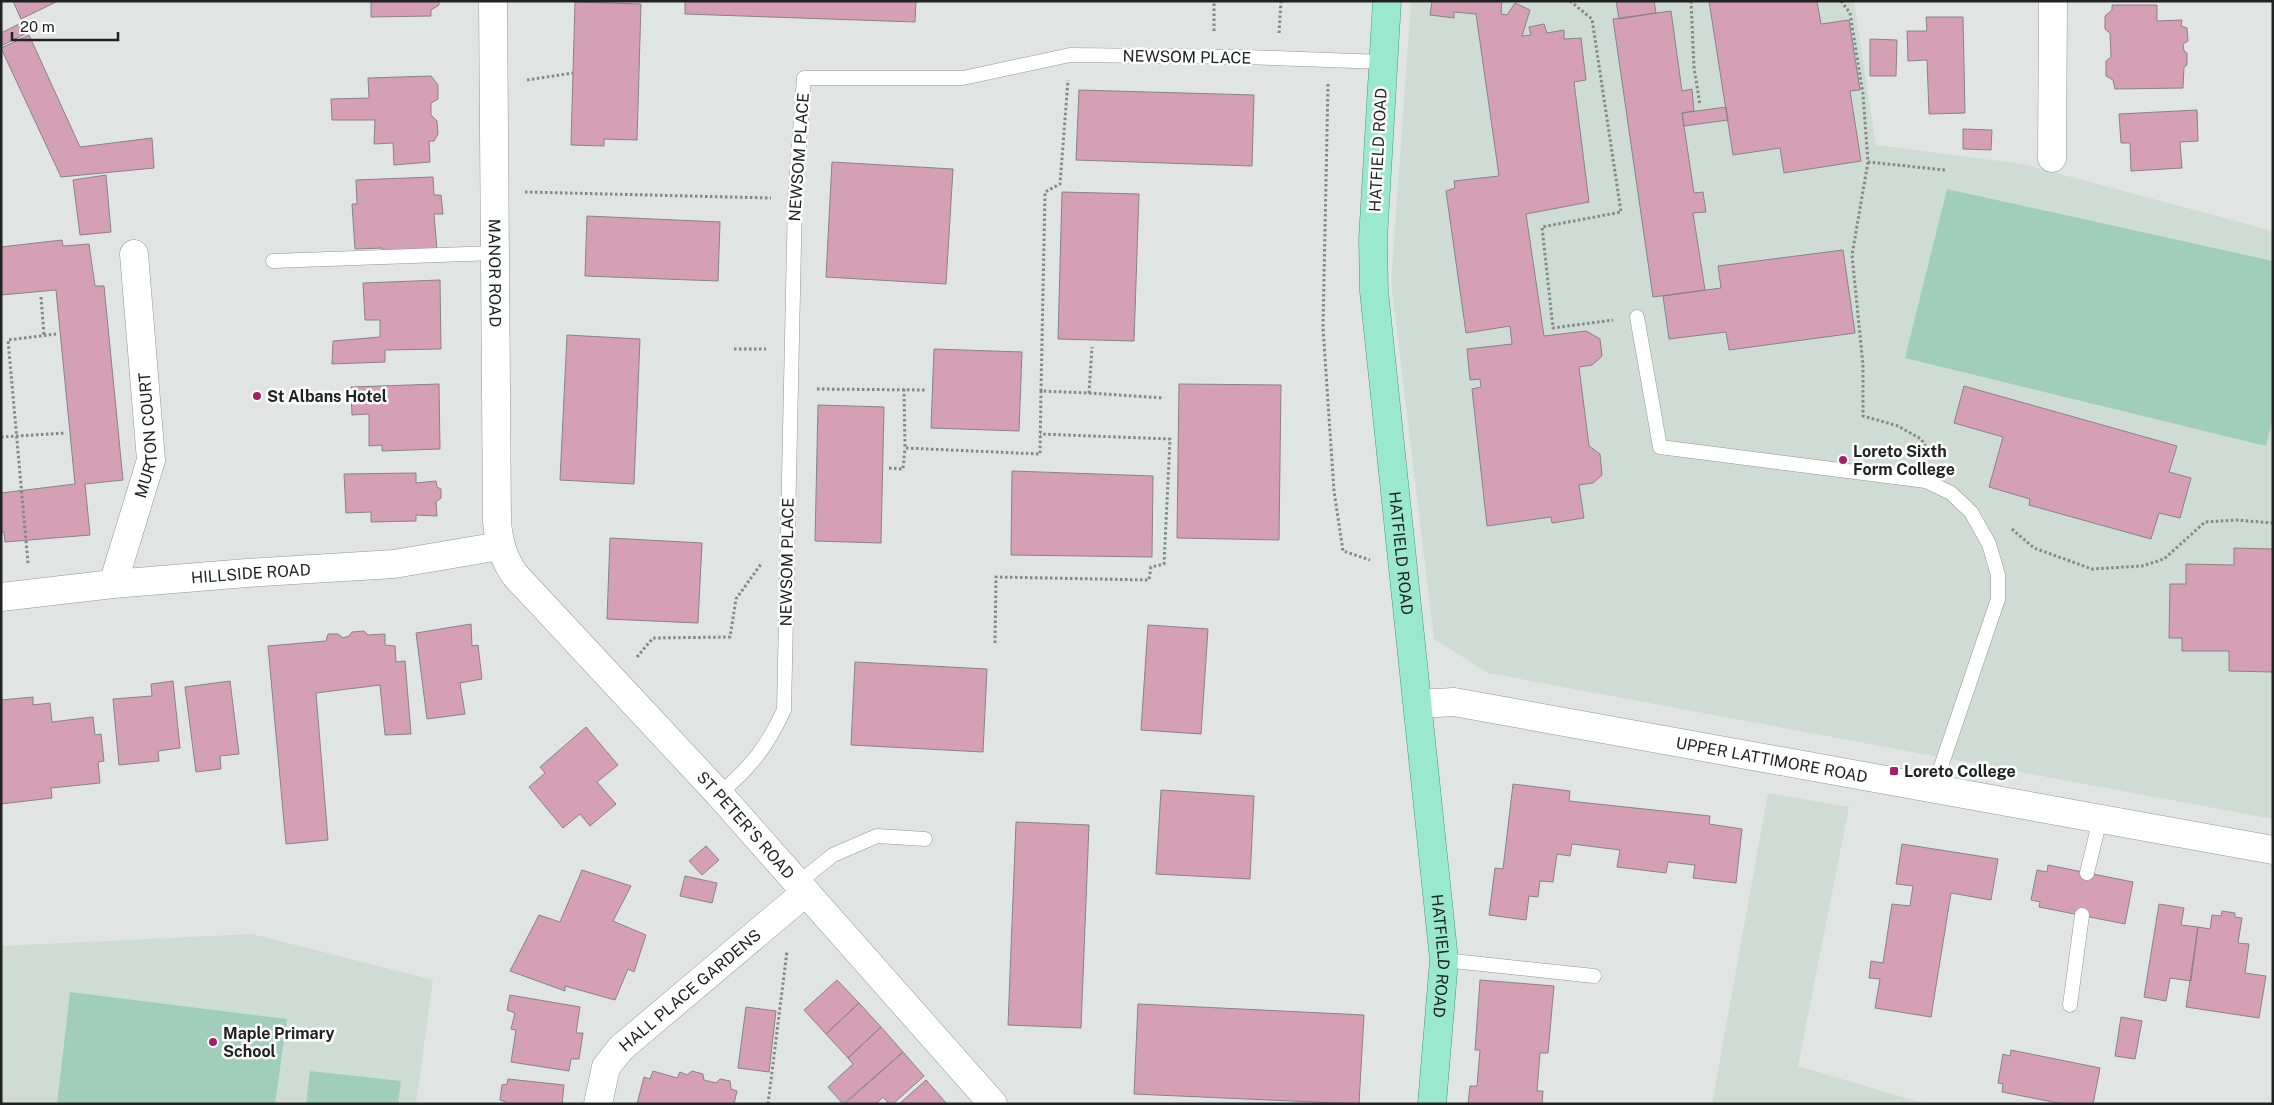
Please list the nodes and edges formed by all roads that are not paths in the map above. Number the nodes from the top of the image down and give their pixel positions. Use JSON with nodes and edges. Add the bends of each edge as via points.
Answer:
{"nodes":[{"id":1,"x":493,"y":1,"type":"edge"},
{"id":2,"x":1387,"y":1,"type":"edge"},
{"id":3,"x":2053,"y":1,"type":"edge"},
{"id":4,"x":1383,"y":62,"type":"junction"},
{"id":5,"x":2052,"y":158,"type":"dead end"},
{"id":6,"x":495,"y":253,"type":"junction"},
{"id":7,"x":134,"y":254,"type":"dead end"},
{"id":8,"x":273,"y":261,"type":"dead end"},
{"id":9,"x":1637,"y":317,"type":"road end"},
{"id":10,"x":500,"y":546,"type":"junction"},
{"id":11,"x":113,"y":584,"type":"junction"},
{"id":12,"x":1,"y":597,"type":"edge"},
{"id":13,"x":1418,"y":704,"type":"junction"},
{"id":14,"x":1933,"y":790,"type":"junction"},
{"id":15,"x":719,"y":794,"type":"junction"},
{"id":16,"x":2100,"y":820,"type":"junction"},
{"id":17,"x":925,"y":839,"type":"dead end"},
{"id":18,"x":2273,"y":850,"type":"edge"},
{"id":19,"x":2087,"y":873,"type":"dead end"},
{"id":20,"x":802,"y":888,"type":"junction"},
{"id":21,"x":2082,"y":916,"type":"dead end"},
{"id":22,"x":1444,"y":960,"type":"junction"},
{"id":23,"x":1594,"y":976,"type":"dead end"},
{"id":24,"x":2070,"y":1005,"type":"dead end"},
{"id":25,"x":598,"y":1104,"type":"edge"},
{"id":26,"x":993,"y":1104,"type":"edge"},
{"id":27,"x":1432,"y":1104,"type":"edge"}],
"edges":[{"from":1,"to":6,"type":"street","name":"MANOR ROAD"},
{"from":2,"to":4,"type":"main road","name":"HATFIELD ROAD"},
{"from":3,"to":5,"type":"street"},
{"from":4,"to":13,"type":"main road","name":"HATFIELD ROAD","via":[[1373,239],[1374,291]]},
{"from":4,"to":15,"type":"lane","name":"NEWSOM PLACE","via":[[1070,55],[963,78],[804,78],[795,199],[784,710],[771,738],[744,773]]},
{"from":6,"to":8,"type":"lane"},
{"from":6,"to":10,"type":"street","name":"MANOR ROAD","via":[[497,522]]},
{"from":7,"to":11,"type":"street","name":"MURTON COURT","via":[[151,460]]},
{"from":9,"to":14,"type":"lane","via":[[1660,447],[1926,481],[1951,493],[1971,512],[1990,544],[1998,575],[1998,599]]},
{"from":10,"to":11,"type":"street","name":"HILLSIDE ROAD","via":[[394,564]]},
{"from":10,"to":15,"type":"street","name":"ST PETER'S ROAD","via":[[515,575]]},
{"from":11,"to":12,"type":"street","name":"HILLSIDE ROAD"},
{"from":13,"to":14,"type":"street","name":"UPPER LATTIMORE ROAD","via":[[1454,702]]},
{"from":13,"to":22,"type":"main road","name":"HATFIELD ROAD"},
{"from":14,"to":16,"type":"street","name":"UPPER LATTIMORE ROAD"},
{"from":15,"to":20,"type":"street","name":"ST PETER'S ROAD"},
{"from":16,"to":18,"type":"street","name":"UPPER LATTIMORE ROAD"},
{"from":16,"to":19,"type":"lane"},
{"from":17,"to":20,"type":"lane","via":[[877,836],[834,855]]},
{"from":20,"to":25,"type":"street","name":"HALL PLACE GARDENS","via":[[782,912],[621,1048],[606,1067]]},
{"from":20,"to":26,"type":"street","name":"ST PETER'S ROAD"},
{"from":21,"to":24,"type":"lane"},
{"from":22,"to":23,"type":"lane"},
{"from":22,"to":27,"type":"main road","name":"HATFIELD ROAD"}]}
